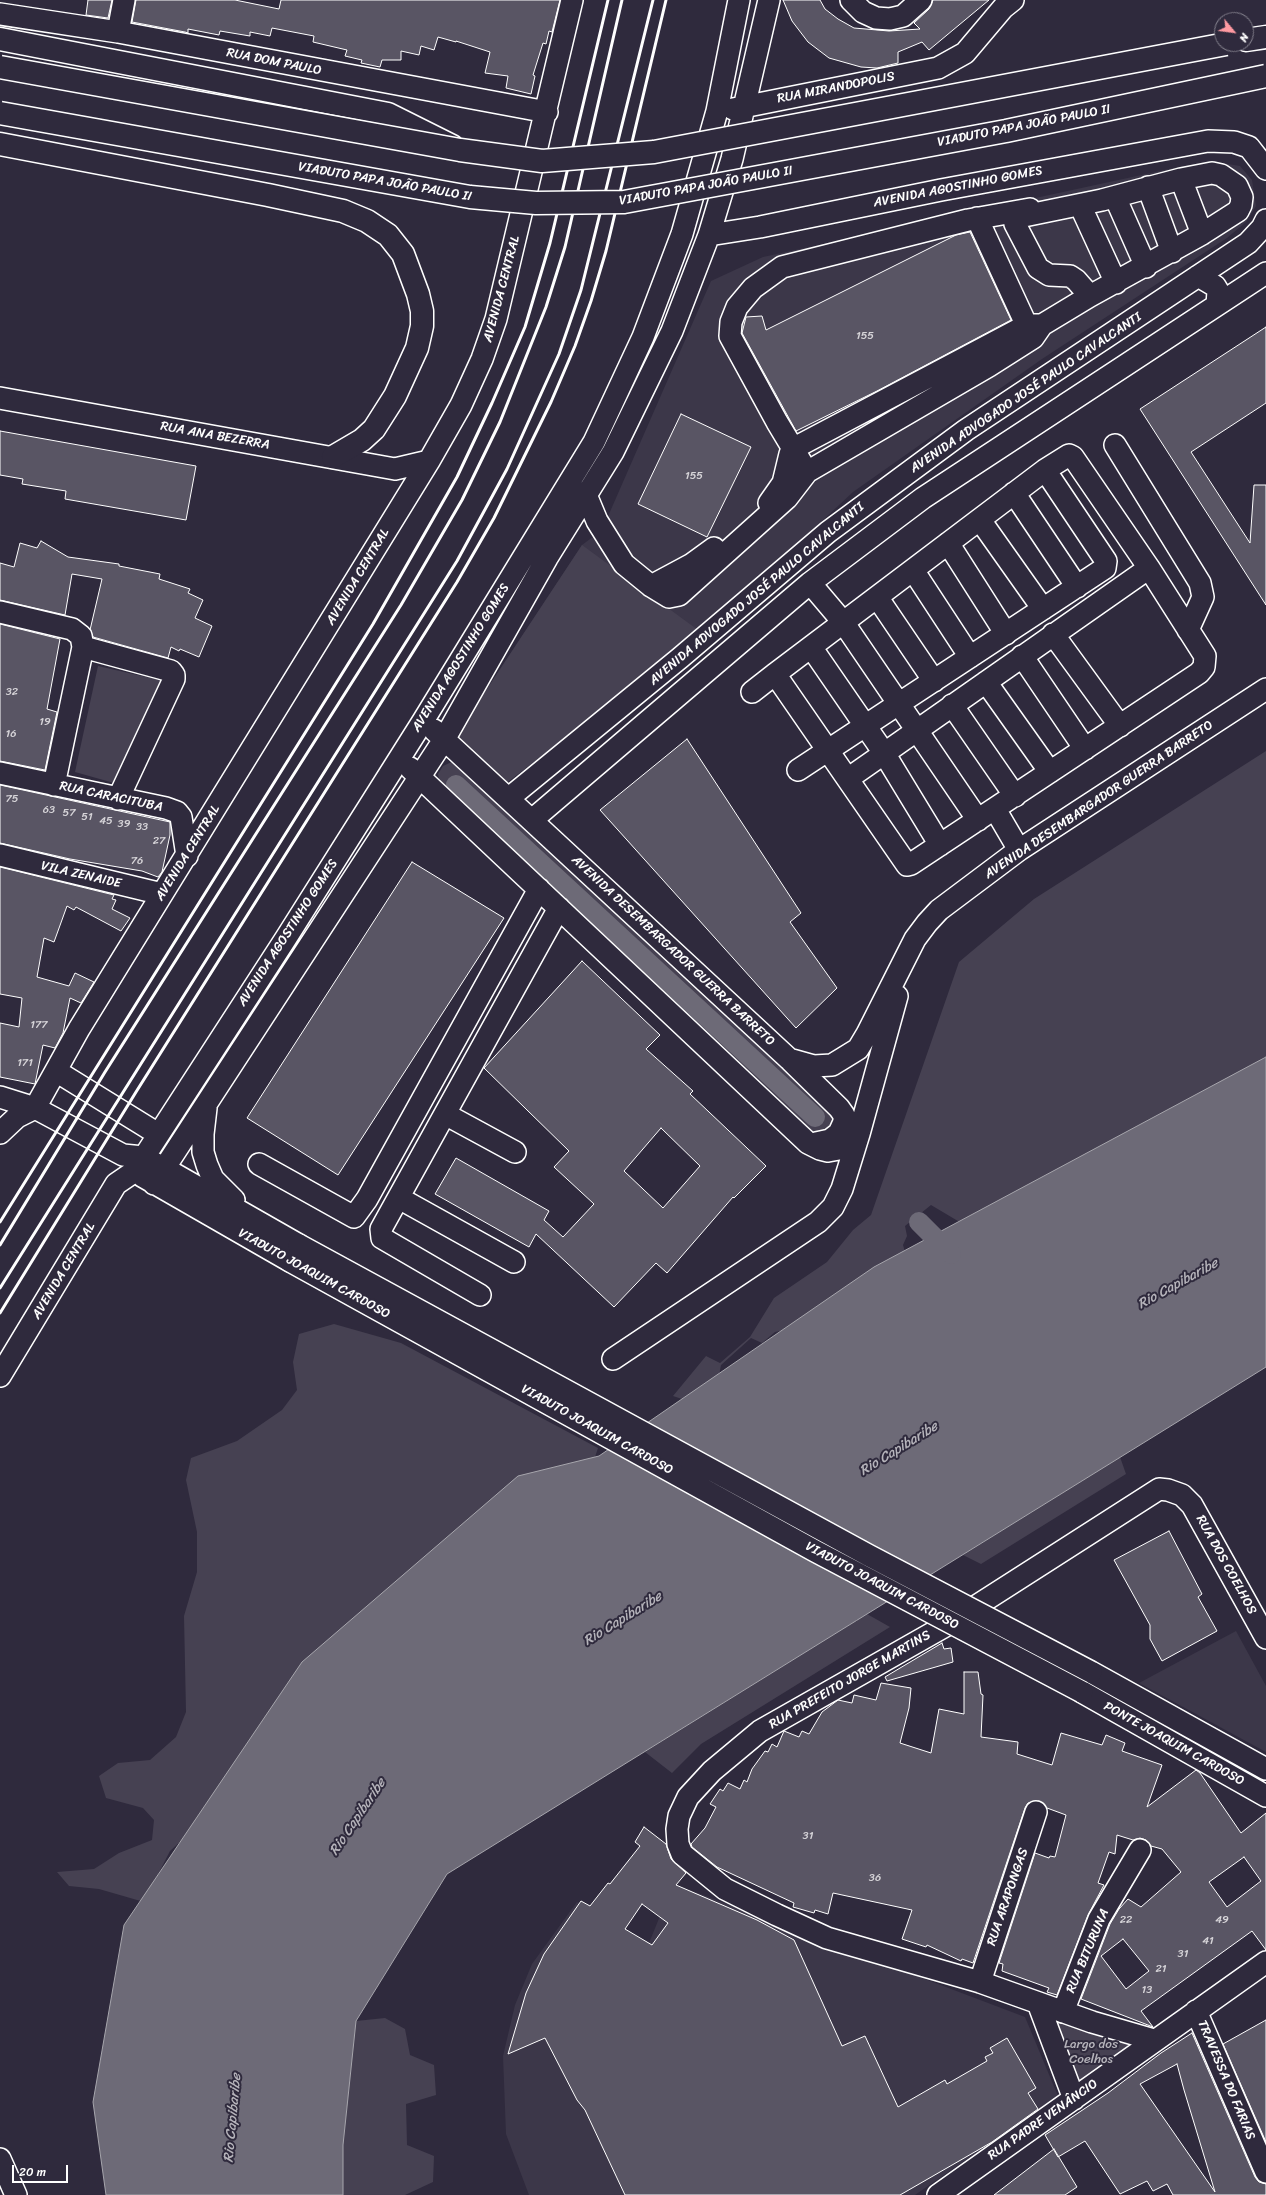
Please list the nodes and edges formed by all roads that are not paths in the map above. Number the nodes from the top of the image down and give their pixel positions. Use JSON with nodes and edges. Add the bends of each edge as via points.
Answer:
{"nodes":[{"id":1,"x":124,"y":0,"type":"edge"},
{"id":2,"x":572,"y":0,"type":"edge"},
{"id":3,"x":739,"y":0,"type":"edge"},
{"id":4,"x":769,"y":0,"type":"edge"},
{"id":5,"x":851,"y":0,"type":"edge"},
{"id":6,"x":921,"y":0,"type":"edge"},
{"id":7,"x":1013,"y":0,"type":"edge"},
{"id":8,"x":23,"y":9,"type":"edge"},
{"id":9,"x":0,"y":14,"type":"edge"},
{"id":10,"x":118,"y":32,"type":"junction"},
{"id":11,"x":1266,"y":36,"type":"edge"},
{"id":12,"x":1254,"y":38,"type":"edge"},
{"id":13,"x":0,"y":39,"type":"edge"},
{"id":14,"x":1214,"y":46,"type":"edge"},
{"id":15,"x":0,"y":66,"type":"edge"},
{"id":16,"x":1266,"y":76,"type":"edge"},
{"id":17,"x":745,"y":107,"type":"junction"},
{"id":18,"x":717,"y":111,"type":"junction"},
{"id":19,"x":547,"y":112,"type":"junction"},
{"id":20,"x":0,"y":113,"type":"edge"},
{"id":21,"x":0,"y":144,"type":"edge"},
{"id":22,"x":460,"y":150,"type":"junction"},
{"id":23,"x":1266,"y":169,"type":"edge"},
{"id":24,"x":1181,"y":179,"type":"junction"},
{"id":25,"x":1148,"y":187,"type":"junction"},
{"id":26,"x":1115,"y":197,"type":"junction"},
{"id":27,"x":1076,"y":206,"type":"junction"},
{"id":28,"x":977,"y":218,"type":"junction"},
{"id":29,"x":1266,"y":220,"type":"edge"},
{"id":30,"x":1202,"y":234,"type":"junction"},
{"id":31,"x":709,"y":235,"type":"junction"},
{"id":32,"x":1172,"y":252,"type":"junction"},
{"id":33,"x":1146,"y":267,"type":"junction"},
{"id":34,"x":1266,"y":273,"type":"edge"},
{"id":35,"x":1198,"y":276,"type":"junction"},
{"id":36,"x":1116,"y":283,"type":"junction"},
{"id":37,"x":1090,"y":296,"type":"junction"},
{"id":38,"x":1217,"y":305,"type":"junction"},
{"id":39,"x":1034,"y":330,"type":"junction"},
{"id":40,"x":985,"y":358,"type":"junction"},
{"id":41,"x":894,"y":395,"type":"junction"},
{"id":42,"x":0,"y":398,"type":"edge"},
{"id":43,"x":904,"y":416,"type":"junction"},
{"id":44,"x":826,"y":431,"type":"junction"},
{"id":45,"x":1115,"y":445,"type":"dead end"},
{"id":46,"x":794,"y":450,"type":"junction"},
{"id":47,"x":839,"y":452,"type":"junction"},
{"id":48,"x":333,"y":457,"type":"junction"},
{"id":49,"x":429,"y":461,"type":"junction"},
{"id":50,"x":1045,"y":470,"type":"junction"},
{"id":51,"x":807,"y":472,"type":"junction"},
{"id":52,"x":568,"y":485,"type":"junction"},
{"id":53,"x":1014,"y":493,"type":"junction"},
{"id":54,"x":587,"y":497,"type":"junction"},
{"id":55,"x":980,"y":520,"type":"junction"},
{"id":56,"x":948,"y":543,"type":"junction"},
{"id":57,"x":1149,"y":568,"type":"junction"},
{"id":58,"x":913,"y":570,"type":"junction"},
{"id":59,"x":810,"y":583,"type":"junction"},
{"id":60,"x":651,"y":586,"type":"junction"},
{"id":61,"x":1077,"y":587,"type":"junction"},
{"id":62,"x":877,"y":597,"type":"junction"},
{"id":63,"x":1043,"y":609,"type":"junction"},
{"id":64,"x":0,"y":612,"type":"edge"},
{"id":65,"x":844,"y":622,"type":"junction"},
{"id":66,"x":1188,"y":630,"type":"junction"},
{"id":67,"x":1006,"y":634,"type":"junction"},
{"id":68,"x":1053,"y":634,"type":"junction"},
{"id":69,"x":83,"y":647,"type":"junction"},
{"id":70,"x":811,"y":647,"type":"junction"},
{"id":71,"x":1022,"y":656,"type":"junction"},
{"id":72,"x":970,"y":657,"type":"junction"},
{"id":73,"x":775,"y":674,"type":"junction"},
{"id":74,"x":934,"y":680,"type":"junction"},
{"id":75,"x":986,"y":682,"type":"junction"},
{"id":76,"x":1266,"y":689,"type":"edge"},
{"id":77,"x":752,"y":692,"type":"dead end"},
{"id":78,"x":899,"y":704,"type":"junction"},
{"id":79,"x":952,"y":705,"type":"junction"},
{"id":80,"x":423,"y":721,"type":"junction"},
{"id":81,"x":866,"y":726,"type":"junction"},
{"id":82,"x":1120,"y":726,"type":"junction"},
{"id":83,"x":917,"y":730,"type":"junction"},
{"id":84,"x":445,"y":738,"type":"junction"},
{"id":85,"x":1085,"y":749,"type":"junction"},
{"id":86,"x":829,"y":750,"type":"junction"},
{"id":87,"x":884,"y":754,"type":"junction"},
{"id":88,"x":400,"y":758,"type":"junction"},
{"id":89,"x":798,"y":770,"type":"dead end"},
{"id":90,"x":1050,"y":772,"type":"junction"},
{"id":91,"x":0,"y":773,"type":"edge"},
{"id":92,"x":420,"y":777,"type":"junction"},
{"id":93,"x":849,"y":778,"type":"junction"},
{"id":94,"x":54,"y":785,"type":"junction"},
{"id":95,"x":1014,"y":796,"type":"junction"},
{"id":96,"x":509,"y":798,"type":"junction"},
{"id":97,"x":118,"y":799,"type":"junction"},
{"id":98,"x":987,"y":814,"type":"junction"},
{"id":99,"x":532,"y":820,"type":"junction"},
{"id":100,"x":940,"y":845,"type":"junction"},
{"id":101,"x":1019,"y":850,"type":"junction"},
{"id":102,"x":0,"y":855,"type":"edge"},
{"id":103,"x":187,"y":856,"type":"junction"},
{"id":104,"x":539,"y":889,"type":"junction"},
{"id":105,"x":162,"y":894,"type":"junction"},
{"id":106,"x":559,"y":908,"type":"junction"},
{"id":107,"x":908,"y":954,"type":"junction"},
{"id":108,"x":789,"y":1059,"type":"junction"},
{"id":109,"x":56,"y":1071,"type":"junction"},
{"id":110,"x":0,"y":1097,"type":"edge"},
{"id":111,"x":207,"y":1104,"type":"junction"},
{"id":112,"x":35,"y":1108,"type":"junction"},
{"id":113,"x":445,"y":1114,"type":"junction"},
{"id":114,"x":0,"y":1133,"type":"edge"},
{"id":115,"x":158,"y":1134,"type":"junction"},
{"id":116,"x":859,"y":1134,"type":"junction"},
{"id":117,"x":808,"y":1143,"type":"junction"},
{"id":118,"x":515,"y":1152,"type":"dead end"},
{"id":119,"x":134,"y":1161,"type":"junction"},
{"id":120,"x":259,"y":1164,"type":"dead end"},
{"id":121,"x":159,"y":1176,"type":"junction"},
{"id":122,"x":398,"y":1198,"type":"junction"},
{"id":123,"x":266,"y":1225,"type":"junction"},
{"id":124,"x":295,"y":1253,"type":"junction"},
{"id":125,"x":514,"y":1262,"type":"dead end"},
{"id":126,"x":480,"y":1295,"type":"dead end"},
{"id":127,"x":613,"y":1359,"type":"dead end"},
{"id":128,"x":0,"y":1376,"type":"edge"},
{"id":129,"x":1182,"y":1496,"type":"joint"},
{"id":130,"x":1266,"y":1638,"type":"edge"},
{"id":131,"x":1091,"y":1672,"type":"joint"},
{"id":132,"x":1082,"y":1692,"type":"joint"},
{"id":133,"x":1266,"y":1769,"type":"edge"},
{"id":134,"x":1266,"y":1796,"type":"edge"},
{"id":135,"x":1036,"y":1812,"type":"dead end"},
{"id":136,"x":1140,"y":1850,"type":"dead end"},
{"id":137,"x":1266,"y":1962,"type":"edge"},
{"id":138,"x":980,"y":1982,"type":"junction"},
{"id":139,"x":1038,"y":2003,"type":"junction"},
{"id":140,"x":1196,"y":2011,"type":"junction"},
{"id":141,"x":1063,"y":2012,"type":"junction"},
{"id":142,"x":1154,"y":2040,"type":"junction"},
{"id":143,"x":1074,"y":2098,"type":"junction"},
{"id":144,"x":0,"y":2159,"type":"edge"},
{"id":145,"x":1266,"y":2172,"type":"edge"},
{"id":146,"x":16,"y":2195,"type":"edge"},
{"id":147,"x":938,"y":2195,"type":"edge"}],
"edges":[{"from":1,"to":10,"type":"street"},
{"from":2,"to":19,"type":"street","name":"AVENIDA CENTRAL"},
{"from":3,"to":18,"type":"street"},
{"from":4,"to":17,"type":"street"},
{"from":5,"to":6,"type":"street","via":[[863,12],[876,18],[890,19],[903,16]]},
{"from":7,"to":17,"type":"street","name":"RUA MIRANDOPOLIS","via":[[1003,8],[965,53],[938,68]]},
{"from":8,"to":9,"type":"street","name":"RUA DOM PAULO"},
{"from":8,"to":10,"type":"street","name":"RUA DOM PAULO"},
{"from":10,"to":19,"type":"street","name":"RUA DOM PAULO"},
{"from":11,"to":12,"type":"highway"},
{"from":13,"to":22,"type":"highway","bridge":true,"via":[[388,114]]},
{"from":14,"to":22,"type":"highway","bridge":true,"via":[[654,152],[542,161]]},
{"from":15,"to":22,"type":"highway","bridge":true},
{"from":16,"to":20,"type":"highway","name":"VIADUTO PAPA JOÃO PAULO II","bridge":true,"via":[[1006,131],[624,202],[536,203],[470,198]]},
{"from":17,"to":18,"type":"street","name":"RUA MIRANDOPOLIS"},
{"from":17,"to":31,"type":"street","name":"AVENIDA AGOSTINHO GOMES"},
{"from":18,"to":52,"type":"street","name":"AVENIDA AGOSTINHO GOMES","via":[[682,234],[643,336],[594,442]]},
{"from":19,"to":49,"type":"street","name":"AVENIDA CENTRAL","via":[[496,319],[482,359],[461,405]]},
{"from":21,"to":48,"type":"highway","via":[[343,211],[367,221],[388,235],[403,254],[412,274],[422,311],[422,326],[417,348],[406,376],[374,429],[362,440]]},
{"from":23,"to":31,"type":"street","name":"AVENIDA AGOSTINHO GOMES","via":[[1249,147],[1234,142],[1208,141]]},
{"from":24,"to":25,"type":"street"},
{"from":24,"to":30,"type":"street"},
{"from":24,"to":30,"type":"street","via":[[1212,173],[1221,174],[1237,186],[1242,197],[1238,210]]},
{"from":25,"to":26,"type":"street"},
{"from":25,"to":32,"type":"street"},
{"from":26,"to":27,"type":"street"},
{"from":26,"to":33,"type":"street"},
{"from":27,"to":28,"type":"street","via":[[1053,205]]},
{"from":27,"to":36,"type":"street"},
{"from":27,"to":37,"type":"street","via":[[1018,217],[1015,224],[1038,268],[1049,275],[1070,276]]},
{"from":28,"to":39,"type":"street"},
{"from":28,"to":46,"type":"street","via":[[782,267],[753,288],[737,307],[731,322],[730,336]]},
{"from":29,"to":35,"type":"street","name":"AVENIDA ADVOGADO JOSÉ PAULO CAVALCANTI","via":[[1248,243]]},
{"from":30,"to":32,"type":"street"},
{"from":31,"to":54,"type":"street","name":"AVENIDA AGOSTINHO GOMES","via":[[672,331],[630,419]]},
{"from":32,"to":33,"type":"street"},
{"from":33,"to":36,"type":"street"},
{"from":34,"to":38,"type":"street","name":"AVENIDA ADVOGADO JOSÉ PAULO CAVALCANTI"},
{"from":35,"to":38,"type":"street","via":[[1215,286],[1218,291]]},
{"from":35,"to":96,"type":"street","name":"AVENIDA ADVOGADO JOSÉ PAULO CAVALCANTI","via":[[966,430],[828,532]]},
{"from":36,"to":37,"type":"street"},
{"from":37,"to":39,"type":"street"},
{"from":38,"to":59,"type":"street","name":"AVENIDA ADVOGADO JOSÉ PAULO CAVALCANTI","via":[[923,498]]},
{"from":39,"to":40,"type":"street"},
{"from":40,"to":41,"type":"street"},
{"from":40,"to":43,"type":"street"},
{"from":41,"to":43,"type":"street"},
{"from":41,"to":44,"type":"street"},
{"from":42,"to":48,"type":"street","name":"RUA ANA BEZERRA"},
{"from":43,"to":47,"type":"street"},
{"from":44,"to":46,"type":"street"},
{"from":44,"to":47,"type":"street"},
{"from":45,"to":66,"type":"street","via":[[1200,583],[1203,597]]},
{"from":46,"to":51,"type":"street"},
{"from":46,"to":60,"type":"street","via":[[790,454],[783,483],[770,502],[737,531],[692,564]]},
{"from":47,"to":51,"type":"street"},
{"from":48,"to":49,"type":"street","name":"RUA ANA BEZERRA","via":[[395,469]]},
{"from":49,"to":103,"type":"street","name":"AVENIDA CENTRAL"},
{"from":50,"to":53,"type":"street"},
{"from":50,"to":57,"type":"street","via":[[1064,457],[1073,457]]},
{"from":50,"to":61,"type":"street","via":[[1106,561],[1105,568]]},
{"from":51,"to":60,"type":"street","via":[[787,498],[680,595],[668,597]]},
{"from":52,"to":54,"type":"street"},
{"from":52,"to":80,"type":"street","name":"AVENIDA AGOSTINHO GOMES"},
{"from":53,"to":55,"type":"street"},
{"from":53,"to":61,"type":"street"},
{"from":54,"to":60,"type":"street","via":[[597,521],[624,564]]},
{"from":54,"to":84,"type":"street","name":"AVENIDA AGOSTINHO GOMES","via":[[547,558]]},
{"from":55,"to":56,"type":"street"},
{"from":55,"to":63,"type":"street"},
{"from":56,"to":58,"type":"street"},
{"from":56,"to":67,"type":"street"},
{"from":57,"to":66,"type":"street"},
{"from":57,"to":68,"type":"street"},
{"from":58,"to":62,"type":"street"},
{"from":58,"to":72,"type":"street"},
{"from":59,"to":65,"type":"street"},
{"from":59,"to":99,"type":"street","name":"AVENIDA ADVOGADO JOSÉ PAULO CAVALCANTI"},
{"from":61,"to":63,"type":"street"},
{"from":62,"to":65,"type":"street"},
{"from":62,"to":74,"type":"street"},
{"from":63,"to":67,"type":"street"},
{"from":64,"to":69,"type":"street","via":[[72,629],[81,636]]},
{"from":65,"to":70,"type":"street"},
{"from":65,"to":78,"type":"street"},
{"from":66,"to":82,"type":"street","via":[[1205,656],[1204,667],[1200,673]]},
{"from":67,"to":72,"type":"street"},
{"from":68,"to":71,"type":"street"},
{"from":68,"to":82,"type":"street"},
{"from":69,"to":94,"type":"street"},
{"from":69,"to":97,"type":"street","via":[[174,675]]},
{"from":70,"to":73,"type":"street"},
{"from":70,"to":81,"type":"street"},
{"from":71,"to":75,"type":"street"},
{"from":71,"to":85,"type":"street"},
{"from":72,"to":74,"type":"street"},
{"from":73,"to":77,"type":"street"},
{"from":73,"to":86,"type":"street"},
{"from":74,"to":78,"type":"street"},
{"from":75,"to":79,"type":"street"},
{"from":75,"to":90,"type":"street"},
{"from":76,"to":101,"type":"street","name":"AVENIDA DESEMBARGADOR GUERRA BARRETO"},
{"from":78,"to":81,"type":"street"},
{"from":78,"to":83,"type":"street"},
{"from":79,"to":83,"type":"street"},
{"from":79,"to":95,"type":"street"},
{"from":80,"to":84,"type":"street","name":"AVENIDA DESEMBARGADOR GUERRA BARRETO"},
{"from":80,"to":88,"type":"street","name":"AVENIDA AGOSTINHO GOMES"},
{"from":81,"to":86,"type":"street"},
{"from":81,"to":87,"type":"street"},
{"from":82,"to":85,"type":"street"},
{"from":83,"to":87,"type":"street"},
{"from":83,"to":98,"type":"street"},
{"from":84,"to":92,"type":"street","name":"AVENIDA AGOSTINHO GOMES"},
{"from":84,"to":96,"type":"street","name":"AVENIDA DESEMBARGADOR GUERRA BARRETO"},
{"from":85,"to":90,"type":"street"},
{"from":86,"to":89,"type":"street"},
{"from":86,"to":93,"type":"street"},
{"from":87,"to":93,"type":"street"},
{"from":87,"to":100,"type":"street"},
{"from":88,"to":92,"type":"street"},
{"from":88,"to":115,"type":"street","name":"AVENIDA AGOSTINHO GOMES"},
{"from":90,"to":95,"type":"street"},
{"from":91,"to":94,"type":"street","name":"RUA CARACITUBA"},
{"from":92,"to":104,"type":"street"},
{"from":92,"to":111,"type":"street","name":"AVENIDA AGOSTINHO GOMES"},
{"from":93,"to":100,"type":"street","via":[[907,865]]},
{"from":94,"to":97,"type":"street","name":"RUA CARACITUBA"},
{"from":95,"to":98,"type":"street"},
{"from":96,"to":99,"type":"street","name":"AVENIDA DESEMBARGADOR GUERRA BARRETO"},
{"from":97,"to":103,"type":"street","name":"RUA CARACITUBA","via":[[177,812],[181,817]]},
{"from":98,"to":100,"type":"street"},
{"from":98,"to":101,"type":"street"},
{"from":99,"to":108,"type":"street","name":"AVENIDA DESEMBARGADOR GUERRA BARRETO"},
{"from":101,"to":107,"type":"street","name":"AVENIDA DESEMBARGADOR GUERRA BARRETO","via":[[939,910],[927,923]]},
{"from":102,"to":105,"type":"street","name":"VILA ZENAIDE"},
{"from":103,"to":105,"type":"street","name":"AVENIDA CENTRAL"},
{"from":104,"to":106,"type":"street"},
{"from":104,"to":120,"type":"street","via":[[368,1199],[354,1217]]},
{"from":105,"to":109,"type":"street","name":"AVENIDA CENTRAL"},
{"from":106,"to":113,"type":"street"},
{"from":106,"to":117,"type":"street"},
{"from":107,"to":108,"type":"street","name":"AVENIDA DESEMBARGADOR GUERRA BARRETO","via":[[858,1049],[832,1065],[814,1066]]},
{"from":107,"to":116,"type":"street","name":"AVENIDA DESEMBARGADOR GUERRA BARRETO"},
{"from":108,"to":117,"type":"street","via":[[844,1115],[839,1133],[830,1140]]},
{"from":109,"to":112,"type":"street","name":"AVENIDA CENTRAL"},
{"from":109,"to":115,"type":"street"},
{"from":110,"to":112,"type":"street","name":"VIADUTO JOAQUIM CARDOSO"},
{"from":111,"to":121,"type":"street","name":"AVENIDA AGOSTINHO GOMES"},
{"from":111,"to":123,"type":"street","via":[[203,1152],[213,1179],[236,1203]]},
{"from":112,"to":114,"type":"street","via":[[17,1117]]},
{"from":112,"to":119,"type":"street","name":"VIADUTO JOAQUIM CARDOSO"},
{"from":113,"to":118,"type":"street"},
{"from":113,"to":122,"type":"street"},
{"from":115,"to":119,"type":"street","name":"AVENIDA AGOSTINHO GOMES"},
{"from":116,"to":117,"type":"street","via":[[834,1150],[820,1150]]},
{"from":116,"to":127,"type":"street","name":"AVENIDA DESEMBARGADOR GUERRA BARRETO","via":[[839,1195],[833,1207],[818,1222]]},
{"from":119,"to":121,"type":"street","name":"VIADUTO JOAQUIM CARDOSO"},
{"from":119,"to":128,"type":"street","name":"AVENIDA CENTRAL","via":[[116,1184]]},
{"from":121,"to":123,"type":"street","name":"VIADUTO JOAQUIM CARDOSO"},
{"from":121,"to":124,"type":"street","name":"VIADUTO JOAQUIM CARDOSO"},
{"from":122,"to":125,"type":"street"},
{"from":122,"to":126,"type":"street","via":[[381,1229],[382,1238]]},
{"from":123,"to":124,"type":"street","name":"VIADUTO JOAQUIM CARDOSO"},
{"from":124,"to":131,"type":"street","name":"VIADUTO JOAQUIM CARDOSO","bridge":true},
{"from":124,"to":132,"type":"street","name":"VIADUTO JOAQUIM CARDOSO","bridge":true,"via":[[815,1551]]},
{"from":129,"to":130,"type":"street","name":"RUA DOS COELHOS","via":[[1192,1505]]},
{"from":129,"to":138,"type":"street","name":"RUA PREFEITO JORGE MARTINS","via":[[1159,1489],[945,1626],[760,1731],[712,1771],[688,1796],[679,1816],[678,1844],[682,1854],[725,1889],[827,1938]]},
{"from":131,"to":133,"type":"street","name":"PONTE JOAQUIM CARDOSO"},
{"from":132,"to":134,"type":"street","name":"PONTE JOAQUIM CARDOSO"},
{"from":135,"to":138,"type":"street","name":"RUA ARAPONGAS"},
{"from":136,"to":141,"type":"street","name":"RUA BITURUNA","via":[[1099,1919]]},
{"from":137,"to":140,"type":"street","name":"RUA PADRE VENÂNCIO"},
{"from":138,"to":139,"type":"street"},
{"from":139,"to":141,"type":"street"},
{"from":139,"to":143,"type":"street"},
{"from":140,"to":142,"type":"street","name":"RUA PADRE VENÂNCIO"},
{"from":140,"to":145,"type":"street","name":"TRAVESSA DO FARIAS"},
{"from":141,"to":142,"type":"street"},
{"from":142,"to":143,"type":"street","name":"RUA PADRE VENÂNCIO"},
{"from":143,"to":147,"type":"street","name":"RUA PADRE VENÂNCIO"},
{"from":144,"to":146,"type":"street"}]}
